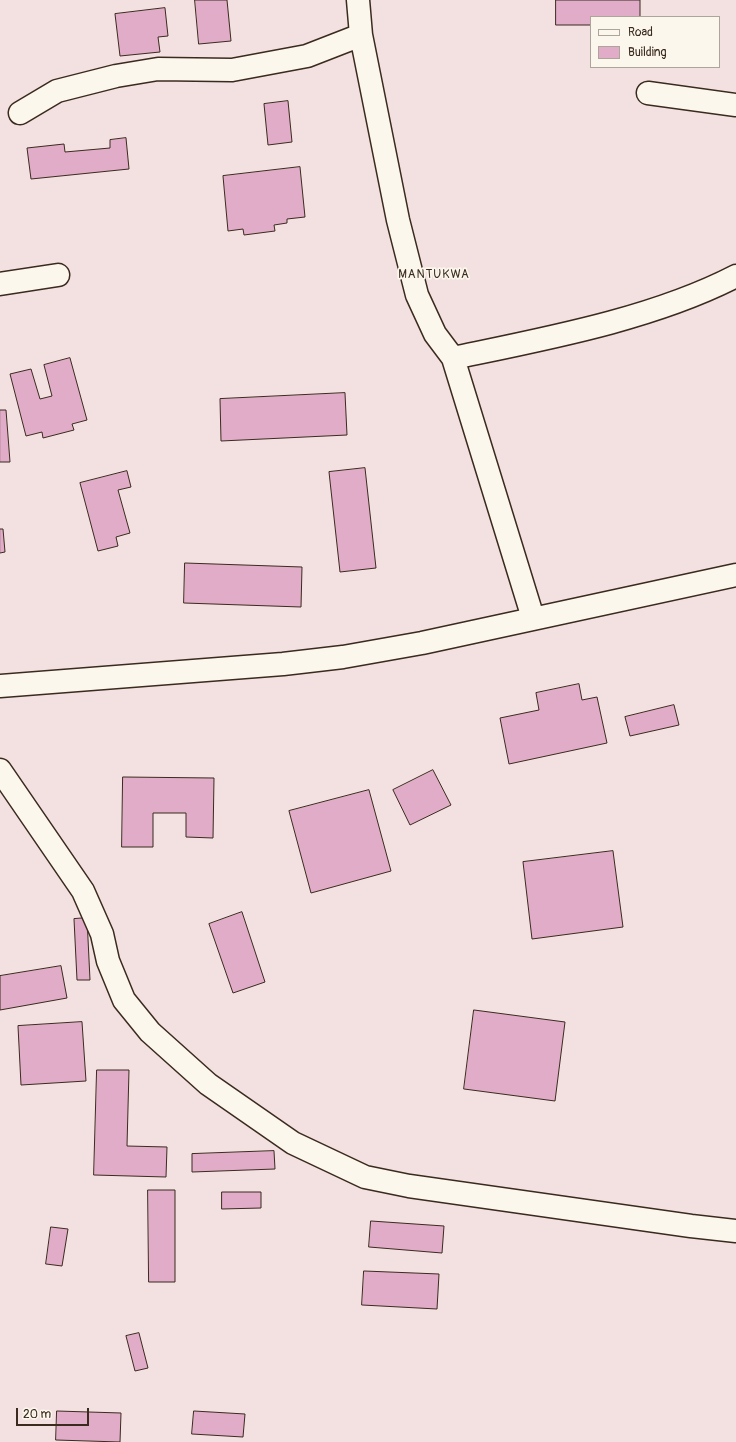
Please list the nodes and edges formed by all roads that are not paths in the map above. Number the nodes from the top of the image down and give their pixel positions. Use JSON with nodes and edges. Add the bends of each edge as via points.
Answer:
{"nodes":[{"id":1,"x":358,"y":0,"type":"edge"},
{"id":2,"x":360,"y":35,"type":"junction"},
{"id":3,"x":648,"y":93,"type":"dead end"},
{"id":4,"x":736,"y":106,"type":"edge"},
{"id":5,"x":20,"y":113,"type":"dead end"},
{"id":6,"x":58,"y":275,"type":"dead end"},
{"id":7,"x":736,"y":276,"type":"edge"},
{"id":8,"x":0,"y":284,"type":"edge"},
{"id":9,"x":453,"y":358,"type":"junction"},
{"id":10,"x":736,"y":575,"type":"edge"},
{"id":11,"x":533,"y":618,"type":"junction"},
{"id":12,"x":0,"y":686,"type":"edge"},
{"id":13,"x":0,"y":770,"type":"edge"},
{"id":14,"x":736,"y":1231,"type":"edge"}],
"edges":[{"from":1,"to":2,"type":"street"},
{"from":2,"to":5,"type":"street","via":[[307,56],[232,70],[158,69],[116,76],[57,91]]},
{"from":2,"to":9,"type":"street","via":[[398,220],[417,295],[435,334]]},
{"from":3,"to":4,"type":"street"},
{"from":6,"to":8,"type":"street"},
{"from":7,"to":9,"type":"street","via":[[645,312],[552,337]]},
{"from":9,"to":11,"type":"street"},
{"from":10,"to":11,"type":"street"},
{"from":11,"to":12,"type":"street","via":[[422,643],[343,657]]},
{"from":13,"to":14,"type":"street","via":[[83,891],[102,934],[108,961],[124,1000],[150,1032],[208,1084],[293,1143],[365,1177],[409,1186]]}]}
